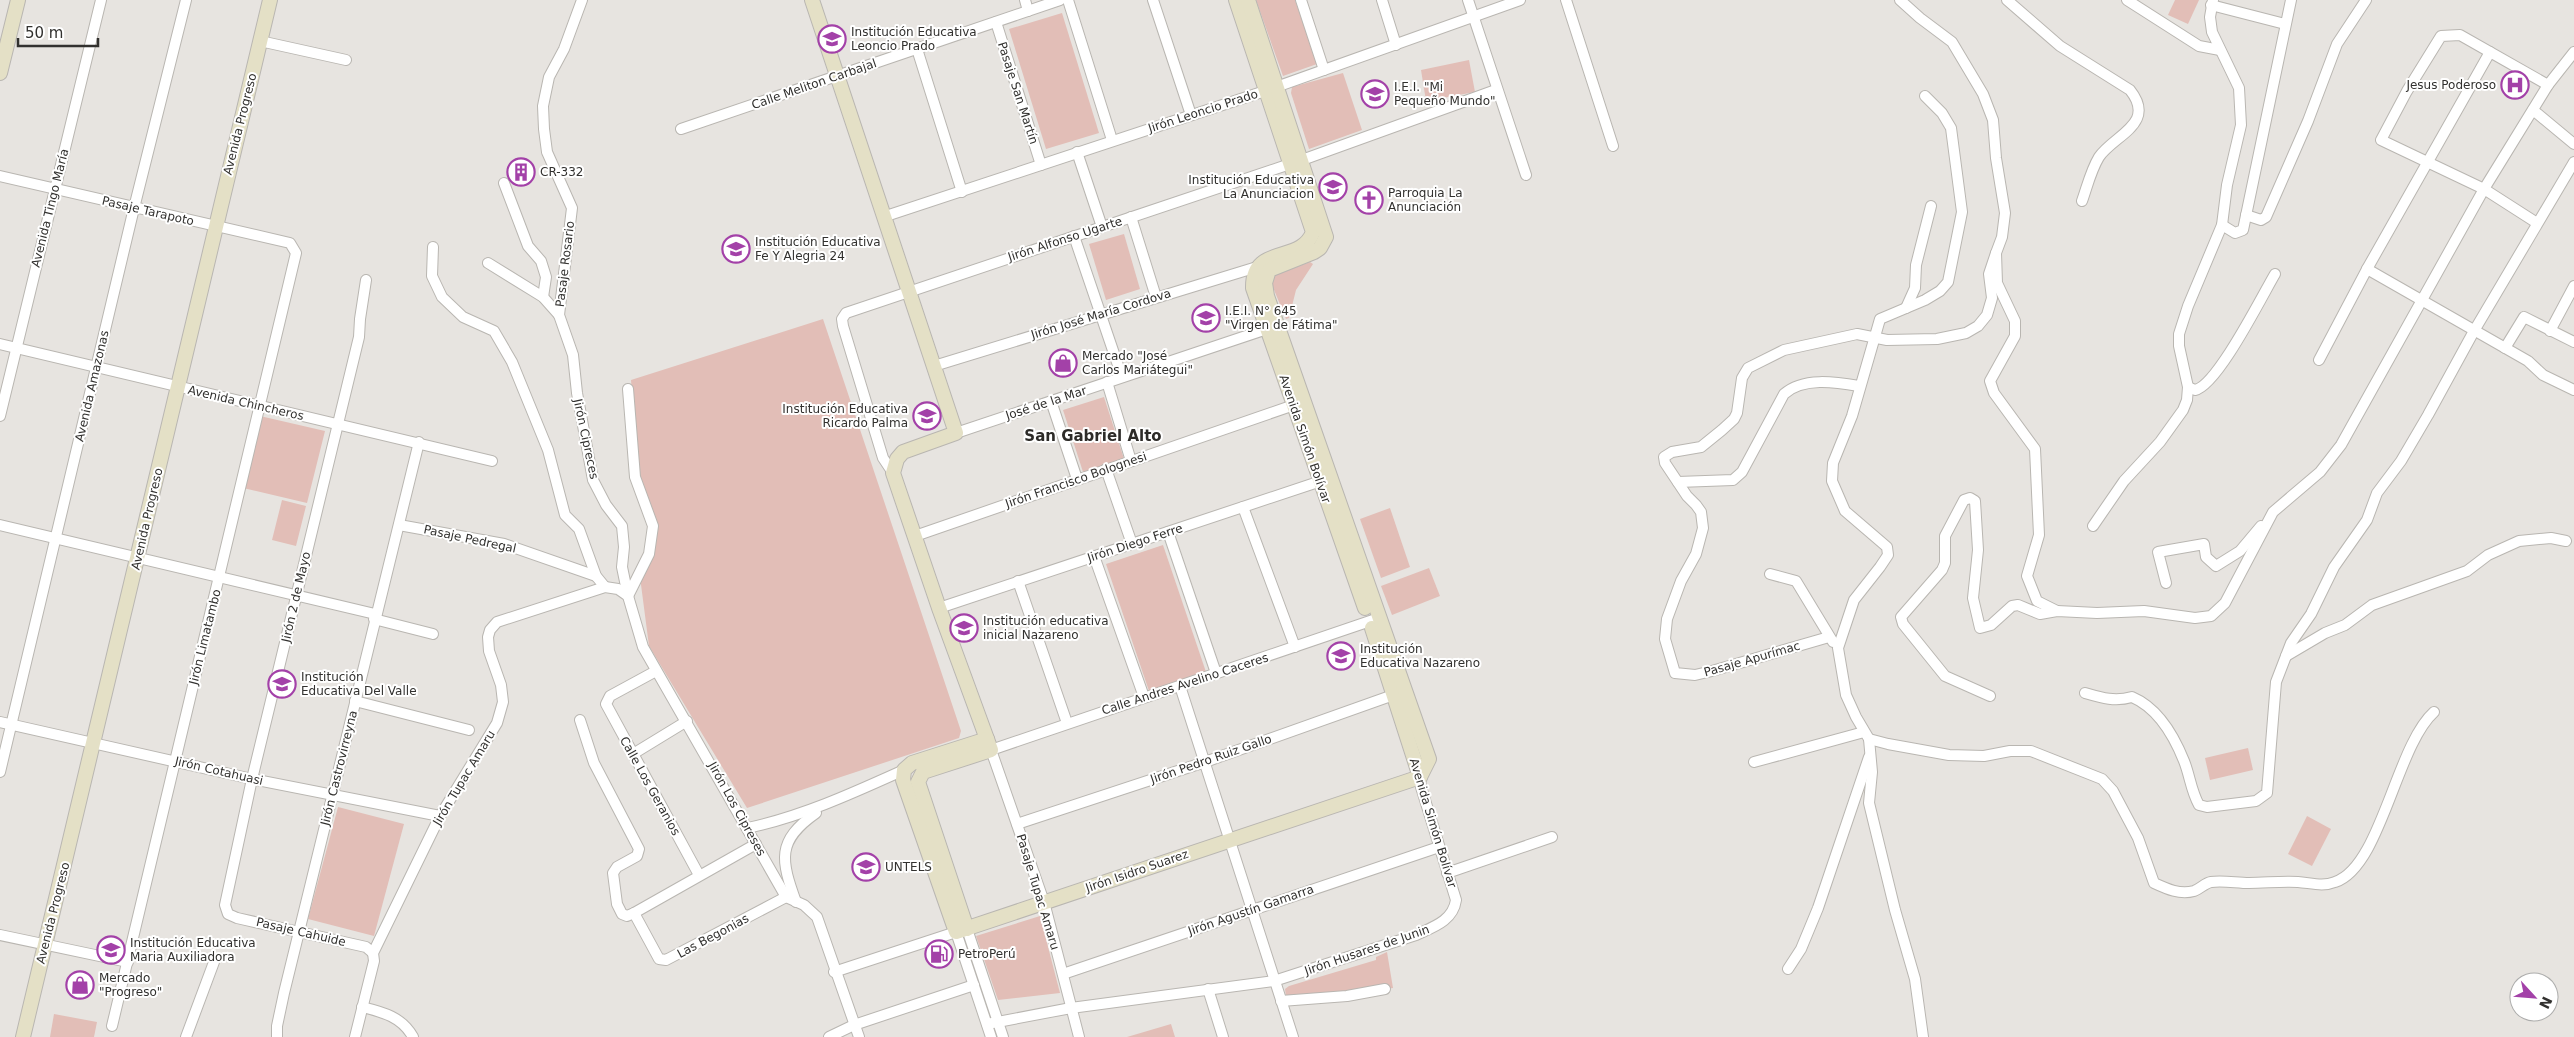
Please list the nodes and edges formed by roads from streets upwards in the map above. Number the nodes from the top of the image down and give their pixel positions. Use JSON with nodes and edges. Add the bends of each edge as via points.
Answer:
{"nodes":[{"id":1,"x":18,"y":0,"type":"edge"},
{"id":2,"x":101,"y":0,"type":"edge"},
{"id":3,"x":186,"y":0,"type":"edge"},
{"id":4,"x":270,"y":0,"type":"edge"},
{"id":5,"x":582,"y":0,"type":"edge"},
{"id":6,"x":812,"y":0,"type":"edge"},
{"id":7,"x":1025,"y":0,"type":"edge"},
{"id":8,"x":1060,"y":0,"type":"edge"},
{"id":9,"x":1068,"y":0,"type":"edge"},
{"id":10,"x":1153,"y":0,"type":"edge"},
{"id":11,"x":1236,"y":0,"type":"edge"},
{"id":12,"x":1248,"y":0,"type":"edge"},
{"id":13,"x":1301,"y":0,"type":"edge"},
{"id":14,"x":1382,"y":0,"type":"edge"},
{"id":15,"x":1468,"y":0,"type":"edge"},
{"id":16,"x":1520,"y":0,"type":"edge"},
{"id":17,"x":1566,"y":0,"type":"edge"},
{"id":18,"x":1900,"y":0,"type":"edge"},
{"id":19,"x":2007,"y":0,"type":"edge"},
{"id":20,"x":2128,"y":0,"type":"edge"},
{"id":21,"x":2366,"y":0,"type":"edge"},
{"id":22,"x":2290,"y":1,"type":"edge"},
{"id":23,"x":2212,"y":3,"type":"edge"},
{"id":24,"x":1028,"y":11,"type":"junction"},
{"id":25,"x":1474,"y":18,"type":"junction"},
{"id":26,"x":996,"y":22,"type":"junction"},
{"id":27,"x":2285,"y":24,"type":"junction"},
{"id":28,"x":260,"y":41,"type":"junction"},
{"id":29,"x":1396,"y":45,"type":"junction"},
{"id":30,"x":917,"y":49,"type":"junction"},
{"id":31,"x":2220,"y":50,"type":"junction"},
{"id":32,"x":2490,"y":52,"type":"junction"},
{"id":33,"x":2574,"y":52,"type":"edge"},
{"id":34,"x":346,"y":60,"type":"dead end"},
{"id":35,"x":1,"y":65,"type":"edge"},
{"id":36,"x":1324,"y":70,"type":"junction"},
{"id":37,"x":837,"y":77,"type":"junction"},
{"id":38,"x":2548,"y":85,"type":"junction"},
{"id":39,"x":1271,"y":89,"type":"junction"},
{"id":40,"x":1496,"y":90,"type":"junction"},
{"id":41,"x":1925,"y":96,"type":"dead end"},
{"id":42,"x":2534,"y":110,"type":"junction"},
{"id":43,"x":1192,"y":115,"type":"junction"},
{"id":44,"x":681,"y":129,"type":"dead end"},
{"id":45,"x":1112,"y":140,"type":"junction"},
{"id":46,"x":2574,"y":144,"type":"edge"},
{"id":47,"x":1614,"y":146,"type":"dead end"},
{"id":48,"x":1077,"y":152,"type":"junction"},
{"id":49,"x":1296,"y":162,"type":"junction"},
{"id":50,"x":2427,"y":162,"type":"junction"},
{"id":51,"x":2574,"y":162,"type":"edge"},
{"id":52,"x":1041,"y":165,"type":"junction"},
{"id":53,"x":1526,"y":175,"type":"dead end"},
{"id":54,"x":0,"y":176,"type":"edge"},
{"id":55,"x":504,"y":183,"type":"dead end"},
{"id":56,"x":55,"y":189,"type":"junction"},
{"id":57,"x":2484,"y":189,"type":"junction"},
{"id":58,"x":962,"y":192,"type":"junction"},
{"id":59,"x":2082,"y":201,"type":"dead end"},
{"id":60,"x":1932,"y":206,"type":"dead end"},
{"id":61,"x":134,"y":208,"type":"junction"},
{"id":62,"x":2246,"y":215,"type":"junction"},
{"id":63,"x":883,"y":217,"type":"junction"},
{"id":64,"x":1131,"y":217,"type":"junction"},
{"id":65,"x":2537,"y":224,"type":"junction"},
{"id":66,"x":2222,"y":225,"type":"junction"},
{"id":67,"x":215,"y":227,"type":"junction"},
{"id":68,"x":1102,"y":227,"type":"junction"},
{"id":69,"x":1074,"y":236,"type":"junction"},
{"id":70,"x":294,"y":247,"type":"joint"},
{"id":71,"x":432,"y":247,"type":"dead end"},
{"id":72,"x":1996,"y":253,"type":"junction"},
{"id":73,"x":488,"y":263,"type":"dead end"},
{"id":74,"x":1263,"y":268,"type":"junction"},
{"id":75,"x":2367,"y":269,"type":"junction"},
{"id":76,"x":2275,"y":274,"type":"dead end"},
{"id":77,"x":366,"y":280,"type":"dead end"},
{"id":78,"x":2574,"y":286,"type":"edge"},
{"id":79,"x":908,"y":290,"type":"junction"},
{"id":80,"x":543,"y":296,"type":"junction"},
{"id":81,"x":1156,"y":297,"type":"junction"},
{"id":82,"x":2422,"y":299,"type":"junction"},
{"id":83,"x":1906,"y":308,"type":"junction"},
{"id":84,"x":1099,"y":314,"type":"junction"},
{"id":85,"x":559,"y":315,"type":"junction"},
{"id":86,"x":1272,"y":328,"type":"junction"},
{"id":87,"x":2474,"y":331,"type":"junction"},
{"id":88,"x":2550,"y":331,"type":"junction"},
{"id":89,"x":1874,"y":338,"type":"junction"},
{"id":90,"x":2574,"y":342,"type":"edge"},
{"id":91,"x":0,"y":344,"type":"edge"},
{"id":92,"x":16,"y":348,"type":"junction"},
{"id":93,"x":2505,"y":348,"type":"junction"},
{"id":94,"x":2319,"y":360,"type":"dead end"},
{"id":95,"x":934,"y":366,"type":"junction"},
{"id":96,"x":97,"y":367,"type":"junction"},
{"id":97,"x":1122,"y":378,"type":"junction"},
{"id":98,"x":1107,"y":382,"type":"junction"},
{"id":99,"x":1859,"y":386,"type":"junction"},
{"id":100,"x":178,"y":387,"type":"junction"},
{"id":101,"x":2188,"y":387,"type":"junction"},
{"id":102,"x":628,"y":389,"type":"dead end"},
{"id":103,"x":2574,"y":390,"type":"edge"},
{"id":104,"x":577,"y":393,"type":"joint"},
{"id":105,"x":1051,"y":401,"type":"junction"},
{"id":106,"x":1294,"y":405,"type":"junction"},
{"id":107,"x":261,"y":406,"type":"junction"},
{"id":108,"x":0,"y":416,"type":"edge"},
{"id":109,"x":337,"y":424,"type":"junction"},
{"id":110,"x":956,"y":433,"type":"junction"},
{"id":111,"x":419,"y":442,"type":"junction"},
{"id":112,"x":492,"y":461,"type":"dead end"},
{"id":113,"x":1131,"y":461,"type":"junction"},
{"id":114,"x":1106,"y":469,"type":"junction"},
{"id":115,"x":893,"y":473,"type":"junction"},
{"id":116,"x":1077,"y":479,"type":"junction"},
{"id":117,"x":1325,"y":479,"type":"junction"},
{"id":118,"x":1678,"y":482,"type":"junction"},
{"id":119,"x":1243,"y":507,"type":"junction"},
{"id":120,"x":2273,"y":512,"type":"junction"},
{"id":121,"x":0,"y":525,"type":"edge"},
{"id":122,"x":398,"y":525,"type":"junction"},
{"id":123,"x":2093,"y":526,"type":"dead end"},
{"id":124,"x":1168,"y":532,"type":"junction"},
{"id":125,"x":914,"y":536,"type":"junction"},
{"id":126,"x":56,"y":537,"type":"junction"},
{"id":127,"x":2566,"y":541,"type":"dead end"},
{"id":128,"x":1132,"y":544,"type":"junction"},
{"id":129,"x":138,"y":556,"type":"junction"},
{"id":130,"x":1094,"y":556,"type":"junction"},
{"id":131,"x":1770,"y":574,"type":"dead end"},
{"id":132,"x":220,"y":576,"type":"junction"},
{"id":133,"x":596,"y":576,"type":"junction"},
{"id":134,"x":1018,"y":582,"type":"junction"},
{"id":135,"x":2166,"y":583,"type":"dead end"},
{"id":136,"x":605,"y":588,"type":"junction"},
{"id":137,"x":296,"y":594,"type":"junction"},
{"id":138,"x":628,"y":596,"type":"junction"},
{"id":139,"x":939,"y":608,"type":"junction"},
{"id":140,"x":2057,"y":611,"type":"junction"},
{"id":141,"x":375,"y":616,"type":"junction"},
{"id":142,"x":1374,"y":620,"type":"junction"},
{"id":143,"x":433,"y":634,"type":"dead end"},
{"id":144,"x":1829,"y":637,"type":"junction"},
{"id":145,"x":1295,"y":647,"type":"junction"},
{"id":146,"x":1838,"y":648,"type":"junction"},
{"id":147,"x":2286,"y":656,"type":"junction"},
{"id":148,"x":656,"y":671,"type":"junction"},
{"id":149,"x":1216,"y":673,"type":"junction"},
{"id":150,"x":1180,"y":686,"type":"junction"},
{"id":151,"x":1399,"y":693,"type":"junction"},
{"id":152,"x":2084,"y":693,"type":"dead end"},
{"id":153,"x":1990,"y":696,"type":"dead end"},
{"id":154,"x":1144,"y":697,"type":"junction"},
{"id":155,"x":355,"y":701,"type":"junction"},
{"id":156,"x":2434,"y":712,"type":"dead end"},
{"id":157,"x":580,"y":720,"type":"dead end"},
{"id":158,"x":687,"y":721,"type":"junction"},
{"id":159,"x":0,"y":722,"type":"edge"},
{"id":160,"x":1067,"y":723,"type":"junction"},
{"id":161,"x":12,"y":724,"type":"junction"},
{"id":162,"x":468,"y":730,"type":"dead end"},
{"id":163,"x":1867,"y":735,"type":"junction"},
{"id":164,"x":94,"y":742,"type":"junction"},
{"id":165,"x":989,"y":744,"type":"junction"},
{"id":166,"x":1871,"y":751,"type":"junction"},
{"id":167,"x":632,"y":754,"type":"junction"},
{"id":168,"x":175,"y":761,"type":"junction"},
{"id":169,"x":1205,"y":762,"type":"junction"},
{"id":170,"x":1754,"y":762,"type":"dead end"},
{"id":171,"x":904,"y":770,"type":"junction"},
{"id":172,"x":0,"y":772,"type":"edge"},
{"id":173,"x":1420,"y":777,"type":"junction"},
{"id":174,"x":252,"y":778,"type":"junction"},
{"id":175,"x":332,"y":795,"type":"junction"},
{"id":176,"x":827,"y":805,"type":"junction"},
{"id":177,"x":440,"y":816,"type":"junction"},
{"id":178,"x":1017,"y":824,"type":"junction"},
{"id":179,"x":748,"y":828,"type":"junction"},
{"id":180,"x":1552,"y":838,"type":"dead end"},
{"id":181,"x":1230,"y":840,"type":"junction"},
{"id":182,"x":756,"y":844,"type":"junction"},
{"id":183,"x":1439,"y":847,"type":"junction"},
{"id":184,"x":1447,"y":873,"type":"junction"},
{"id":185,"x":699,"y":875,"type":"junction"},
{"id":186,"x":786,"y":897,"type":"junction"},
{"id":187,"x":796,"y":902,"type":"junction"},
{"id":188,"x":1044,"y":902,"type":"junction"},
{"id":189,"x":1253,"y":909,"type":"junction"},
{"id":190,"x":1454,"y":910,"type":"joint"},
{"id":191,"x":634,"y":913,"type":"junction"},
{"id":192,"x":228,"y":914,"type":"joint"},
{"id":193,"x":962,"y":931,"type":"junction"},
{"id":194,"x":300,"y":932,"type":"junction"},
{"id":195,"x":0,"y":935,"type":"edge"},
{"id":196,"x":44,"y":945,"type":"junction"},
{"id":197,"x":373,"y":953,"type":"junction"},
{"id":198,"x":128,"y":962,"type":"junction"},
{"id":199,"x":214,"y":962,"type":"dead end"},
{"id":200,"x":1788,"y":969,"type":"dead end"},
{"id":201,"x":834,"y":972,"type":"junction"},
{"id":202,"x":1063,"y":974,"type":"junction"},
{"id":203,"x":1274,"y":981,"type":"junction"},
{"id":204,"x":974,"y":985,"type":"junction"},
{"id":205,"x":1208,"y":989,"type":"junction"},
{"id":206,"x":1385,"y":989,"type":"dead end"},
{"id":207,"x":1281,"y":1002,"type":"junction"},
{"id":208,"x":362,"y":1008,"type":"junction"},
{"id":209,"x":1071,"y":1008,"type":"junction"},
{"id":210,"x":998,"y":1021,"type":"junction"},
{"id":211,"x":987,"y":1024,"type":"junction"},
{"id":212,"x":854,"y":1025,"type":"junction"},
{"id":213,"x":112,"y":1026,"type":"dead end"},
{"id":214,"x":23,"y":1037,"type":"edge"},
{"id":215,"x":186,"y":1037,"type":"edge"},
{"id":216,"x":277,"y":1037,"type":"edge"},
{"id":217,"x":355,"y":1037,"type":"edge"},
{"id":218,"x":412,"y":1037,"type":"edge"},
{"id":219,"x":829,"y":1037,"type":"edge"},
{"id":220,"x":859,"y":1037,"type":"edge"},
{"id":221,"x":991,"y":1037,"type":"edge"},
{"id":222,"x":1003,"y":1037,"type":"edge"},
{"id":223,"x":1080,"y":1037,"type":"edge"},
{"id":224,"x":1224,"y":1037,"type":"edge"},
{"id":225,"x":1293,"y":1037,"type":"edge"},
{"id":226,"x":1923,"y":1037,"type":"edge"}],
"edges":[{"from":1,"to":35,"type":"street"},
{"from":2,"to":56,"type":"street","name":"Avenida Tingo María"},
{"from":3,"to":61,"type":"street","name":"Avenida Amazonas"},
{"from":4,"to":28,"type":"street","name":"Avenida Progreso"},
{"from":5,"to":85,"type":"street","name":"Pasaje Rosario","via":[[564,49],[549,77],[543,106],[547,152],[572,208]]},
{"from":6,"to":37,"type":"street"},
{"from":7,"to":24,"type":"street"},
{"from":8,"to":24,"type":"street","name":"Calle Meliton Carbajal"},
{"from":9,"to":45,"type":"street"},
{"from":10,"to":43,"type":"street"},
{"from":11,"to":39,"type":"street"},
{"from":12,"to":39,"type":"street"},
{"from":13,"to":36,"type":"street"},
{"from":14,"to":29,"type":"street"},
{"from":15,"to":25,"type":"street"},
{"from":16,"to":25,"type":"street","name":"Jirón Leoncio Prado"},
{"from":17,"to":47,"type":"street"},
{"from":18,"to":72,"type":"street","via":[[1952,42],[1983,94],[1996,136],[1996,158],[2005,213],[2002,238]]},
{"from":19,"to":59,"type":"street","via":[[2060,46],[2130,90],[2136,98],[2136,120],[2130,130],[2098,158]]},
{"from":20,"to":31,"type":"street","via":[[2199,46]]},
{"from":21,"to":62,"type":"street","via":[[2337,44],[2266,218],[2261,220]]},
{"from":22,"to":27,"type":"street"},
{"from":23,"to":27,"type":"street"},
{"from":23,"to":31,"type":"street","via":[[2212,32]]},
{"from":24,"to":26,"type":"street","name":"Calle Meliton Carbajal"},
{"from":25,"to":29,"type":"street","name":"Jirón Leoncio Prado"},
{"from":25,"to":40,"type":"street"},
{"from":26,"to":30,"type":"street","name":"Calle Meliton Carbajal"},
{"from":26,"to":52,"type":"street","name":"Pasaje San Martín"},
{"from":27,"to":62,"type":"street"},
{"from":28,"to":34,"type":"street"},
{"from":28,"to":67,"type":"street","name":"Avenida Progreso"},
{"from":29,"to":36,"type":"street","name":"Jirón Leoncio Prado"},
{"from":30,"to":37,"type":"street","name":"Calle Meliton Carbajal"},
{"from":30,"to":58,"type":"street"},
{"from":31,"to":66,"type":"street","via":[[2235,76],[2241,104],[2241,125],[2227,185]]},
{"from":32,"to":38,"type":"street"},
{"from":32,"to":50,"type":"street"},
{"from":32,"to":50,"type":"street","via":[[2460,35],[2441,36],[2407,91],[2381,140]]},
{"from":33,"to":38,"type":"street"},
{"from":36,"to":39,"type":"street","name":"Jirón Leoncio Prado"},
{"from":37,"to":44,"type":"street","name":"Calle Meliton Carbajal"},
{"from":37,"to":63,"type":"street"},
{"from":38,"to":42,"type":"street"},
{"from":39,"to":43,"type":"street","name":"Jirón Leoncio Prado"},
{"from":39,"to":49,"type":"street"},
{"from":40,"to":49,"type":"street","name":"Jirón Alfonso Ugarte"},
{"from":40,"to":53,"type":"street"},
{"from":41,"to":83,"type":"street","via":[[1951,128],[1962,212],[1948,282],[1940,291]]},
{"from":42,"to":46,"type":"street"},
{"from":42,"to":57,"type":"street"},
{"from":43,"to":45,"type":"street","name":"Jirón Leoncio Prado"},
{"from":45,"to":48,"type":"street","name":"Jirón Leoncio Prado"},
{"from":48,"to":52,"type":"street","name":"Jirón Leoncio Prado"},
{"from":48,"to":68,"type":"street"},
{"from":49,"to":64,"type":"street","name":"Jirón Alfonso Ugarte"},
{"from":49,"to":74,"type":"street","via":[[1313,232],[1305,245],[1263,261]]},
{"from":50,"to":57,"type":"street"},
{"from":50,"to":75,"type":"street"},
{"from":51,"to":65,"type":"street"},
{"from":52,"to":58,"type":"street","name":"Jirón Leoncio Prado"},
{"from":54,"to":56,"type":"street","name":"Pasaje Tarapoto"},
{"from":55,"to":80,"type":"street","via":[[528,246],[541,261],[546,277]]},
{"from":56,"to":61,"type":"street","name":"Pasaje Tarapoto"},
{"from":56,"to":92,"type":"street","name":"Avenida Tingo María"},
{"from":57,"to":65,"type":"street"},
{"from":57,"to":82,"type":"street"},
{"from":58,"to":63,"type":"street","name":"Jirón Leoncio Prado"},
{"from":60,"to":83,"type":"street","via":[[1916,265],[1915,288]]},
{"from":61,"to":67,"type":"street","name":"Pasaje Tarapoto"},
{"from":61,"to":96,"type":"street","name":"Avenida Amazonas"},
{"from":62,"to":66,"type":"street","via":[[2243,230],[2239,233]]},
{"from":63,"to":79,"type":"street"},
{"from":64,"to":68,"type":"street","name":"Jirón Alfonso Ugarte"},
{"from":64,"to":81,"type":"street"},
{"from":65,"to":87,"type":"street"},
{"from":66,"to":101,"type":"street","via":[[2178,334]]},
{"from":67,"to":70,"type":"street","name":"Pasaje Tarapoto","via":[[290,243]]},
{"from":67,"to":100,"type":"street","name":"Avenida Progreso"},
{"from":68,"to":69,"type":"street","name":"Jirón Alfonso Ugarte"},
{"from":69,"to":79,"type":"street","name":"Jirón Alfonso Ugarte"},
{"from":69,"to":84,"type":"street"},
{"from":70,"to":107,"type":"street","name":"Jirón Limatambo","via":[[296,253]]},
{"from":71,"to":133,"type":"street","via":[[432,276],[442,297],[463,317],[494,331],[512,362],[548,450],[566,515],[579,529]]},
{"from":72,"to":89,"type":"street","via":[[1989,274],[1992,298],[1987,315],[1978,326],[1966,333],[1937,339]]},
{"from":72,"to":140,"type":"street","via":[[1997,283],[2015,321],[2015,336],[1990,381],[1994,393],[2035,449],[2039,535],[2027,576],[2036,601]]},
{"from":73,"to":80,"type":"street"},
{"from":74,"to":81,"type":"street","name":"Jirón José María Cordova"},
{"from":74,"to":86,"type":"street","name":"Avenida Simón Bolívar","via":[[1253,278],[1253,288]]},
{"from":75,"to":82,"type":"street"},
{"from":75,"to":94,"type":"street"},
{"from":76,"to":101,"type":"street","via":[[2228,356],[2207,384],[2196,390]]},
{"from":77,"to":109,"type":"street","name":"Jirón 2 de Mayo","via":[[359,337]]},
{"from":78,"to":88,"type":"street"},
{"from":79,"to":95,"type":"street"},
{"from":79,"to":115,"type":"street","name":"Jirón Alfonso Ugarte","via":[[846,313],[842,319],[878,444],[886,466]]},
{"from":80,"to":85,"type":"street"},
{"from":81,"to":84,"type":"street","name":"Jirón José María Cordova"},
{"from":82,"to":87,"type":"street"},
{"from":82,"to":120,"type":"street","via":[[2341,445],[2320,472]]},
{"from":83,"to":89,"type":"street","via":[[1880,319]]},
{"from":84,"to":95,"type":"street","name":"Jirón José María Cordova"},
{"from":84,"to":97,"type":"street"},
{"from":85,"to":104,"type":"street","name":"Pasaje Rosario","via":[[573,355]]},
{"from":86,"to":97,"type":"street","name":"José de la Mar"},
{"from":86,"to":106,"type":"street","name":"Avenida Simón Bolívar"},
{"from":86,"to":117,"type":"street","name":"Avenida Simón Bolívar"},
{"from":87,"to":93,"type":"street"},
{"from":87,"to":147,"type":"street","via":[[2406,453],[2377,493],[2367,520],[2334,566]]},
{"from":88,"to":90,"type":"street"},
{"from":88,"to":93,"type":"street","via":[[2524,317]]},
{"from":89,"to":99,"type":"street"},
{"from":89,"to":118,"type":"street","via":[[1857,334],[1784,350],[1748,368],[1742,378],[1734,419],[1701,447],[1672,452],[1664,457],[1664,463]]},
{"from":91,"to":92,"type":"street","name":"Avenida Chincheros"},
{"from":92,"to":96,"type":"street","name":"Avenida Chincheros"},
{"from":92,"to":108,"type":"street","name":"Avenida Tingo María"},
{"from":93,"to":103,"type":"street","via":[[2528,361],[2543,375]]},
{"from":95,"to":110,"type":"street"},
{"from":96,"to":100,"type":"street","name":"Avenida Chincheros"},
{"from":96,"to":126,"type":"street","name":"Avenida Amazonas"},
{"from":97,"to":98,"type":"street","name":"José de la Mar"},
{"from":98,"to":105,"type":"street","name":"José de la Mar"},
{"from":98,"to":113,"type":"street"},
{"from":99,"to":118,"type":"street","via":[[1838,382],[1792,387],[1784,394],[1742,472],[1733,480]]},
{"from":99,"to":146,"type":"street","via":[[1852,416],[1833,463],[1832,481],[1845,511],[1887,547],[1888,555],[1854,600]]},
{"from":100,"to":107,"type":"street","name":"Avenida Chincheros"},
{"from":100,"to":129,"type":"street","name":"Avenida Progreso"},
{"from":101,"to":123,"type":"street","via":[[2183,410],[2160,442],[2124,481]]},
{"from":102,"to":138,"type":"street","via":[[635,476],[653,526],[649,554]]},
{"from":104,"to":138,"type":"street","name":"Jirón Cipreces","via":[[593,480],[622,526],[622,566]]},
{"from":105,"to":110,"type":"street","name":"José de la Mar"},
{"from":105,"to":116,"type":"street"},
{"from":106,"to":113,"type":"street","name":"Jirón Francisco Bolognesi"},
{"from":106,"to":117,"type":"street","name":"Avenida Simón Bolívar"},
{"from":107,"to":109,"type":"street","name":"Avenida Chincheros"},
{"from":107,"to":132,"type":"street","name":"Jirón Limatambo"},
{"from":109,"to":111,"type":"street","name":"Avenida Chincheros"},
{"from":109,"to":137,"type":"street","name":"Jirón 2 de Mayo"},
{"from":110,"to":115,"type":"street","via":[[903,452]]},
{"from":111,"to":112,"type":"street","name":"Avenida Chincheros"},
{"from":111,"to":122,"type":"street","name":"Jirón Castrovirreyna"},
{"from":113,"to":114,"type":"street","name":"Jirón Francisco Bolognesi"},
{"from":114,"to":116,"type":"street","name":"Jirón Francisco Bolognesi"},
{"from":114,"to":128,"type":"street"},
{"from":115,"to":125,"type":"street"},
{"from":116,"to":125,"type":"street","name":"Jirón Francisco Bolognesi"},
{"from":117,"to":119,"type":"street","name":"Jirón Diego Ferre"},
{"from":117,"to":142,"type":"street","name":"Avenida Simón Bolívar"},
{"from":118,"to":144,"type":"street","name":"Pasaje Apurímac","via":[[1701,512],[1703,528],[1696,554],[1681,581],[1667,619],[1665,639],[1675,672],[1695,675]]},
{"from":119,"to":124,"type":"street","name":"Jirón Diego Ferre"},
{"from":119,"to":145,"type":"street"},
{"from":120,"to":135,"type":"street","via":[[2240,551],[2222,564],[2216,566],[2206,557],[2204,544],[2158,552]]},
{"from":120,"to":140,"type":"street","via":[[2224,602],[2211,616],[2195,618],[2144,611]]},
{"from":121,"to":126,"type":"street"},
{"from":122,"to":133,"type":"street","name":"Pasaje Pedregal","via":[[504,544]]},
{"from":122,"to":141,"type":"street","name":"Jirón Castrovirreyna"},
{"from":124,"to":128,"type":"street","name":"Jirón Diego Ferre"},
{"from":124,"to":149,"type":"street"},
{"from":125,"to":139,"type":"street"},
{"from":126,"to":129,"type":"street"},
{"from":126,"to":161,"type":"street","name":"Avenida Amazonas"},
{"from":127,"to":147,"type":"street","via":[[2551,538],[2519,541],[2488,556],[2467,572],[2372,605],[2344,625]]},
{"from":128,"to":130,"type":"street","name":"Jirón Diego Ferre"},
{"from":129,"to":132,"type":"street"},
{"from":129,"to":164,"type":"street","name":"Avenida Progreso"},
{"from":130,"to":134,"type":"street","name":"Jirón Diego Ferre"},
{"from":130,"to":154,"type":"street"},
{"from":131,"to":144,"type":"street","via":[[1796,581]]},
{"from":132,"to":137,"type":"street"},
{"from":132,"to":168,"type":"street","name":"Jirón Limatambo"},
{"from":133,"to":136,"type":"street"},
{"from":134,"to":139,"type":"street","name":"Jirón Diego Ferre"},
{"from":134,"to":160,"type":"street"},
{"from":136,"to":138,"type":"street","via":[[618,589]]},
{"from":136,"to":177,"type":"street","name":"Jirón Tupac Amaru","via":[[497,622],[490,630],[489,651],[501,685],[502,702],[497,723]]},
{"from":137,"to":141,"type":"street"},
{"from":137,"to":174,"type":"street","name":"Jirón 2 de Mayo"},
{"from":138,"to":148,"type":"street","name":"Jirón Los Cipreses","via":[[643,647]]},
{"from":139,"to":165,"type":"street"},
{"from":140,"to":153,"type":"street","via":[[2040,614],[2018,605],[2012,606],[1991,624],[1980,628],[1974,598],[1978,550],[1975,501],[1970,498],[1964,500],[1948,528],[1943,567],[1901,617],[1903,624],[1945,676]]},
{"from":141,"to":143,"type":"street"},
{"from":141,"to":155,"type":"street","name":"Jirón Castrovirreyna"},
{"from":142,"to":145,"type":"street","name":"Calle Andres Avelino Caceres"},
{"from":142,"to":151,"type":"street","name":"Avenida Simón Bolívar"},
{"from":144,"to":146,"type":"street"},
{"from":145,"to":149,"type":"street","name":"Calle Andres Avelino Caceres"},
{"from":146,"to":163,"type":"street","via":[[1846,694]]},
{"from":147,"to":152,"type":"street","via":[[2276,682],[2266,793],[2256,801],[2208,808],[2199,805],[2182,757],[2152,709],[2132,697],[2104,699]]},
{"from":148,"to":158,"type":"street","name":"Jirón Los Cipreses"},
{"from":148,"to":167,"type":"street","name":"Calle Los Geranios","via":[[610,696],[606,704]]},
{"from":149,"to":150,"type":"street","name":"Calle Andres Avelino Caceres"},
{"from":150,"to":154,"type":"street","name":"Calle Andres Avelino Caceres"},
{"from":150,"to":169,"type":"street"},
{"from":151,"to":169,"type":"street","name":"Jirón Pedro Ruiz Gallo"},
{"from":151,"to":173,"type":"street","name":"Avenida Simón Bolívar"},
{"from":151,"to":173,"type":"street","name":"Avenida Simón Bolívar","via":[[1429,759]]},
{"from":154,"to":160,"type":"street","name":"Calle Andres Avelino Caceres"},
{"from":155,"to":162,"type":"street"},
{"from":155,"to":175,"type":"street","name":"Jirón Castrovirreyna"},
{"from":156,"to":163,"type":"street","via":[[2423,721],[2414,739],[2363,859],[2346,876],[2322,885],[2211,882],[2194,891],[2171,891],[2154,883],[2138,838],[2102,779],[2031,751],[1949,756],[1888,744]]},
{"from":157,"to":191,"type":"street","via":[[594,762],[639,849],[637,856],[617,867],[613,873],[622,914]]},
{"from":158,"to":167,"type":"street"},
{"from":158,"to":179,"type":"street","name":"Jirón Los Cipreses"},
{"from":159,"to":161,"type":"street","name":"Jirón Cotahuasi"},
{"from":160,"to":165,"type":"street","name":"Calle Andres Avelino Caceres"},
{"from":161,"to":164,"type":"street","name":"Jirón Cotahuasi"},
{"from":161,"to":172,"type":"street","name":"Avenida Amazonas"},
{"from":163,"to":166,"type":"street"},
{"from":163,"to":170,"type":"street"},
{"from":164,"to":168,"type":"street","name":"Jirón Cotahuasi"},
{"from":164,"to":196,"type":"street","name":"Avenida Progreso"},
{"from":165,"to":171,"type":"street","via":[[912,763]]},
{"from":165,"to":178,"type":"street","name":"Pasaje Tupac Amaru"},
{"from":165,"to":193,"type":"street","via":[[923,772],[918,782]]},
{"from":166,"to":200,"type":"street","via":[[1818,908],[1801,949]]},
{"from":166,"to":226,"type":"street","via":[[1870,803],[1915,979]]},
{"from":167,"to":185,"type":"street","name":"Calle Los Geranios"},
{"from":168,"to":174,"type":"street","name":"Jirón Cotahuasi"},
{"from":168,"to":198,"type":"street","name":"Jirón Limatambo"},
{"from":169,"to":178,"type":"street","name":"Jirón Pedro Ruiz Gallo"},
{"from":169,"to":181,"type":"street"},
{"from":171,"to":176,"type":"street"},
{"from":171,"to":193,"type":"street","via":[[903,780]]},
{"from":173,"to":181,"type":"street","name":"Jirón Isidro Suarez"},
{"from":173,"to":183,"type":"street","name":"Avenida Simón Bolívar"},
{"from":174,"to":175,"type":"street","name":"Jirón Cotahuasi"},
{"from":174,"to":192,"type":"street","name":"Jirón 2 de Mayo","via":[[225,905]]},
{"from":175,"to":177,"type":"street","name":"Jirón Cotahuasi"},
{"from":175,"to":194,"type":"street","name":"Jirón Castrovirreyna"},
{"from":176,"to":179,"type":"street"},
{"from":176,"to":187,"type":"street","via":[[806,820],[789,840],[785,869]]},
{"from":177,"to":197,"type":"street","name":"Jirón Tupac Amaru"},
{"from":178,"to":188,"type":"street","name":"Pasaje Tupac Amaru"},
{"from":179,"to":182,"type":"street","name":"Jirón Los Cipreses"},
{"from":180,"to":184,"type":"street"},
{"from":181,"to":188,"type":"street","name":"Jirón Isidro Suarez"},
{"from":181,"to":189,"type":"street"},
{"from":182,"to":185,"type":"street"},
{"from":182,"to":186,"type":"street","name":"Jirón Los Cipreses"},
{"from":183,"to":184,"type":"street","name":"Avenida Simón Bolívar"},
{"from":183,"to":189,"type":"street","name":"Jirón Agustín Gamarra"},
{"from":184,"to":190,"type":"street","name":"Avenida Simón Bolívar","via":[[1456,900]]},
{"from":185,"to":191,"type":"street"},
{"from":186,"to":187,"type":"street"},
{"from":186,"to":191,"type":"street","name":"Las Begonias","via":[[666,960],[659,959]]},
{"from":187,"to":201,"type":"street","via":[[817,917]]},
{"from":188,"to":193,"type":"street","name":"Jirón Isidro Suarez"},
{"from":188,"to":202,"type":"street","name":"Pasaje Tupac Amaru"},
{"from":189,"to":202,"type":"street","name":"Jirón Agustín Gamarra"},
{"from":189,"to":203,"type":"street"},
{"from":190,"to":203,"type":"street","name":"Jirón Husares de Junin","via":[[1448,918],[1416,935]]},
{"from":192,"to":194,"type":"street","name":"Pasaje Cahuide"},
{"from":193,"to":201,"type":"street","name":"Jirón Isidro Suarez"},
{"from":193,"to":204,"type":"street"},
{"from":193,"to":210,"type":"street"},
{"from":194,"to":197,"type":"street","name":"Pasaje Cahuide","via":[[366,947]]},
{"from":194,"to":216,"type":"street","name":"Jirón Castrovirreyna"},
{"from":195,"to":196,"type":"street"},
{"from":196,"to":198,"type":"street"},
{"from":196,"to":214,"type":"street","name":"Avenida Progreso"},
{"from":197,"to":208,"type":"street","name":"Jirón Tupac Amaru","via":[[374,961]]},
{"from":198,"to":213,"type":"street","name":"Jirón Limatambo"},
{"from":199,"to":215,"type":"street"},
{"from":201,"to":212,"type":"street"},
{"from":202,"to":209,"type":"street","name":"Pasaje Tupac Amaru"},
{"from":203,"to":205,"type":"street","name":"Jirón Husares de Junin"},
{"from":203,"to":207,"type":"street"},
{"from":204,"to":211,"type":"street"},
{"from":204,"to":212,"type":"street"},
{"from":205,"to":209,"type":"street","name":"Jirón Husares de Junin"},
{"from":205,"to":224,"type":"street"},
{"from":206,"to":207,"type":"street"},
{"from":207,"to":225,"type":"street"},
{"from":208,"to":217,"type":"street","name":"Jirón Tupac Amaru"},
{"from":208,"to":218,"type":"street","via":[[387,1013],[406,1026]]},
{"from":209,"to":210,"type":"street","name":"Jirón Husares de Junin"},
{"from":209,"to":223,"type":"street","name":"Pasaje Tupac Amaru"},
{"from":210,"to":211,"type":"street","name":"Jirón Husares de Junin"},
{"from":210,"to":222,"type":"street"},
{"from":211,"to":221,"type":"street"},
{"from":212,"to":219,"type":"street"},
{"from":212,"to":220,"type":"street"}]}
